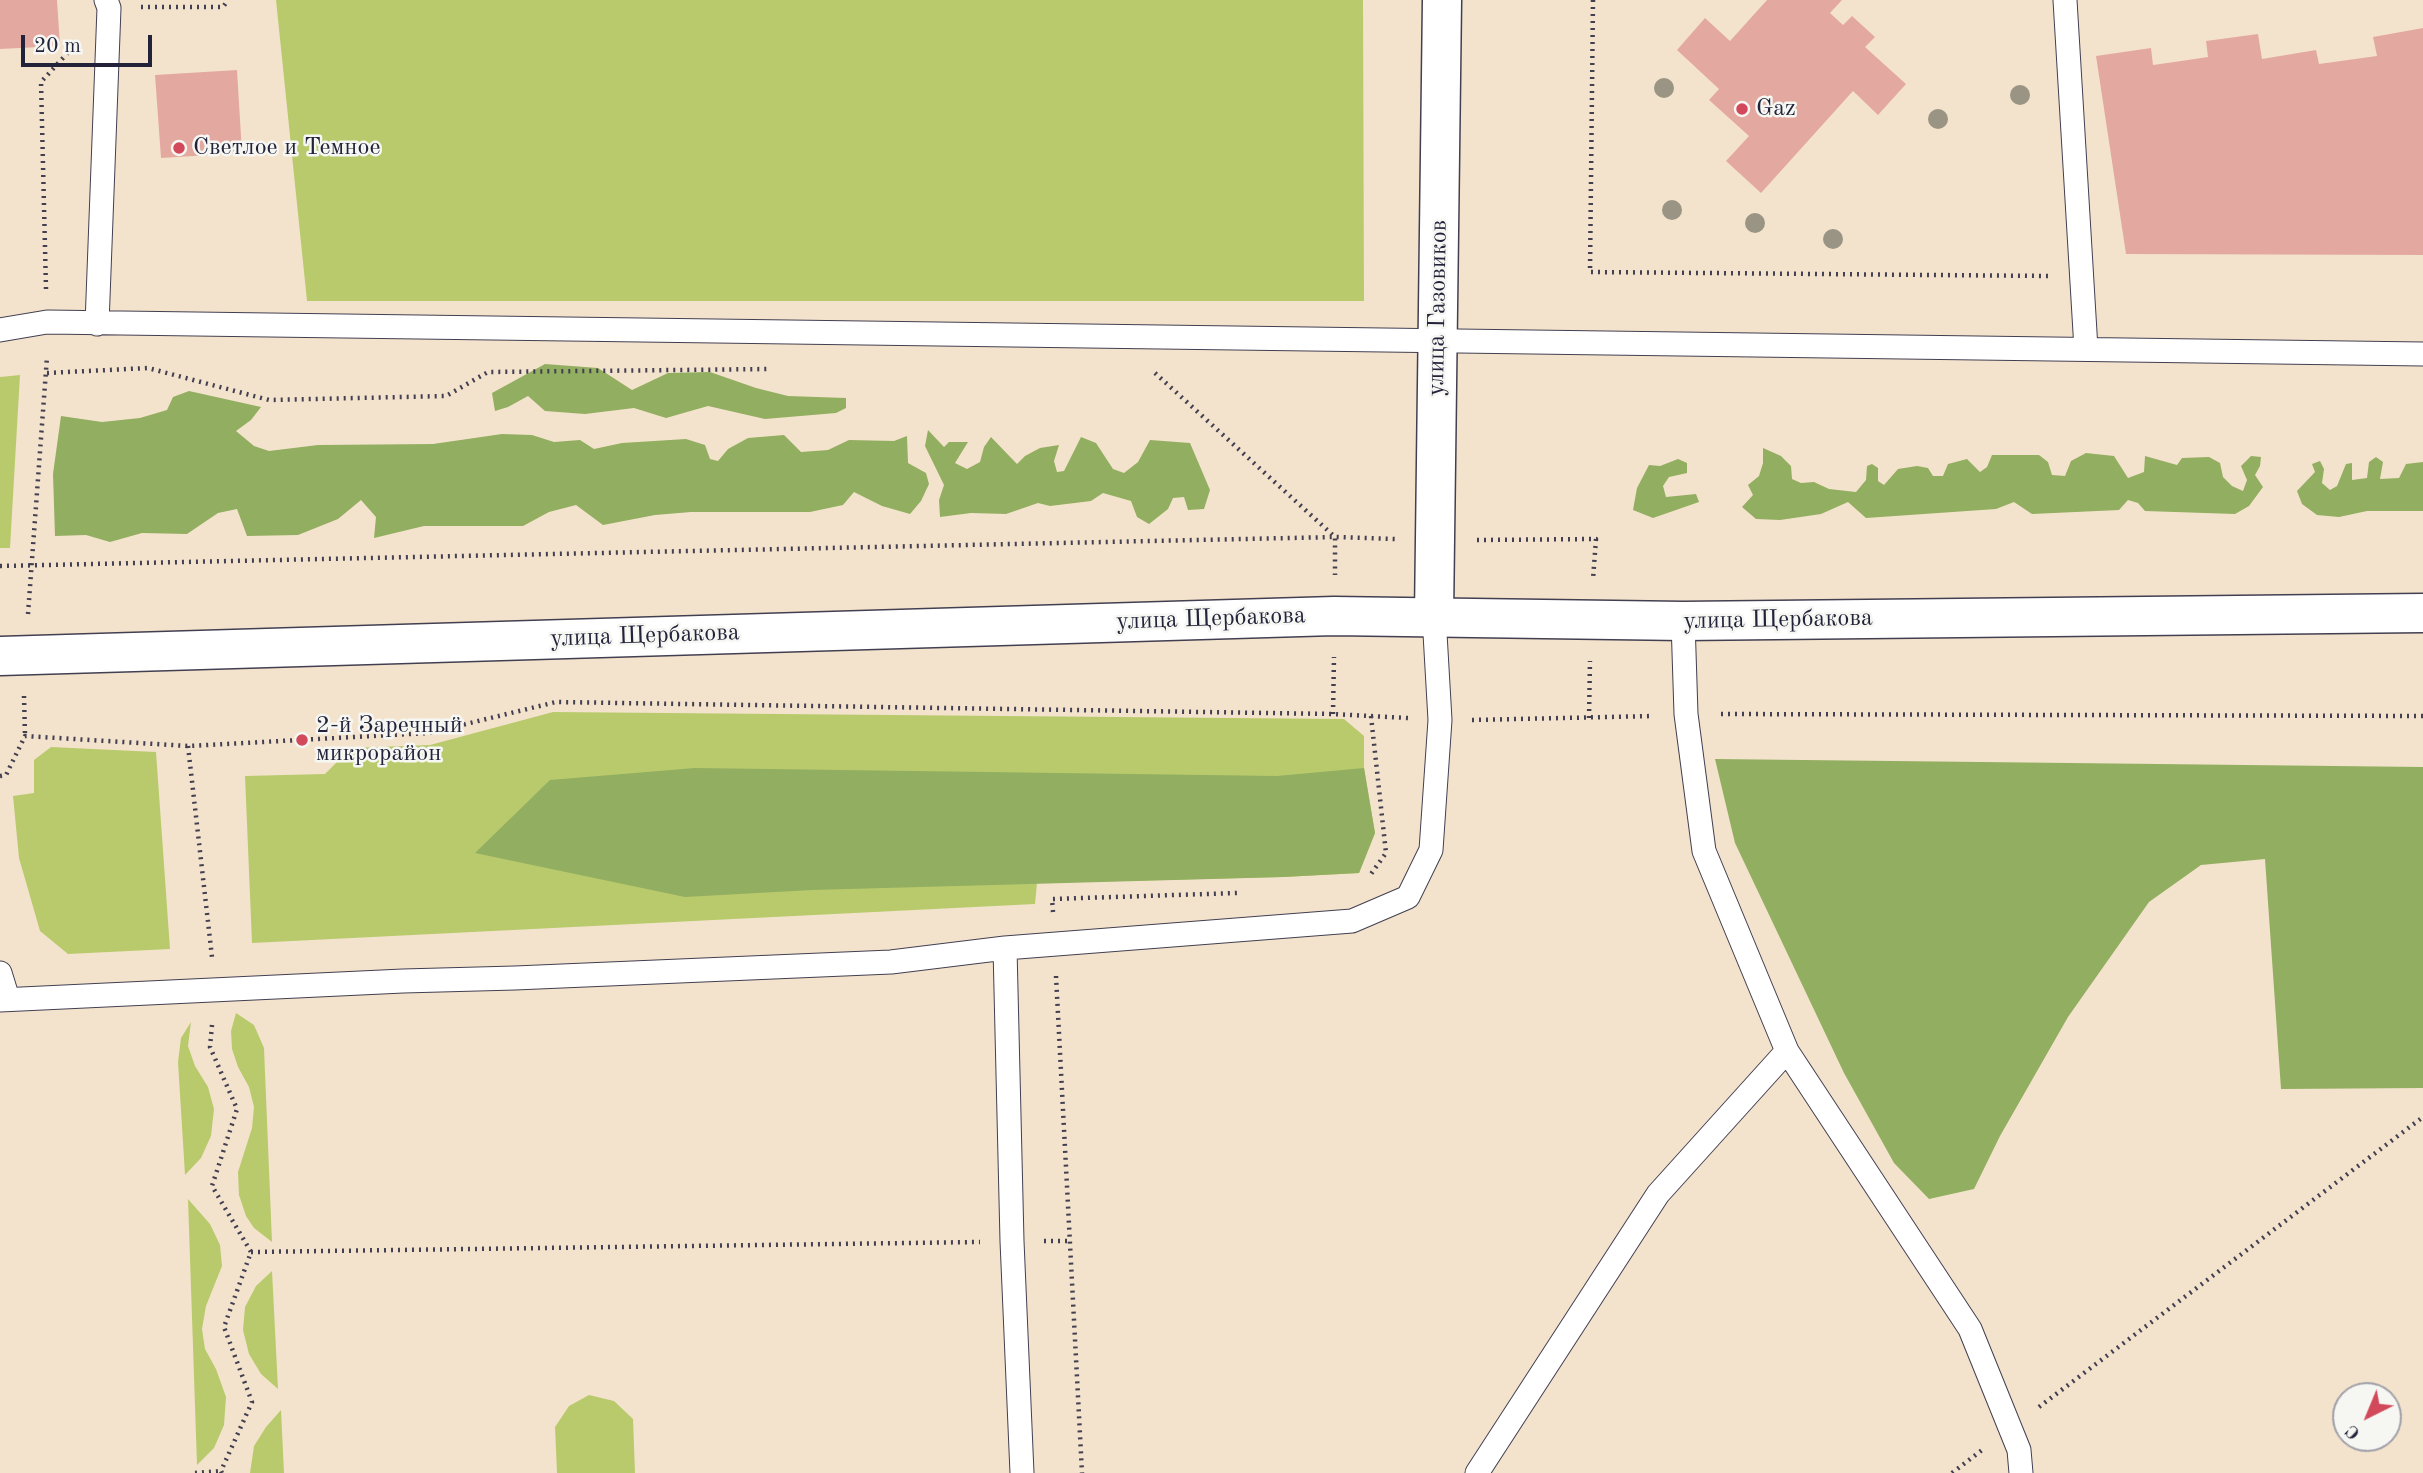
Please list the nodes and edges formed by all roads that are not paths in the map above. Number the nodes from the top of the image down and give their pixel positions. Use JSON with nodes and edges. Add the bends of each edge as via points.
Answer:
{"nodes":[{"id":1,"x":1442,"y":0,"type":"edge"},
{"id":2,"x":2065,"y":0,"type":"edge"},
{"id":3,"x":107,"y":4,"type":"edge"},
{"id":4,"x":97,"y":324,"type":"junction"},
{"id":5,"x":0,"y":330,"type":"edge"},
{"id":6,"x":1437,"y":340,"type":"junction"},
{"id":7,"x":2086,"y":349,"type":"junction"},
{"id":8,"x":2423,"y":354,"type":"edge"},
{"id":9,"x":2423,"y":613,"type":"edge"},
{"id":10,"x":1434,"y":617,"type":"junction"},
{"id":11,"x":1683,"y":621,"type":"junction"},
{"id":12,"x":0,"y":656,"type":"edge"},
{"id":13,"x":1005,"y":948,"type":"junction"},
{"id":14,"x":0,"y":974,"type":"edge"},
{"id":15,"x":4,"y":999,"type":"edge"},
{"id":16,"x":1787,"y":1051,"type":"junction"},
{"id":17,"x":1022,"y":1473,"type":"edge"},
{"id":18,"x":1477,"y":1473,"type":"edge"},
{"id":19,"x":2021,"y":1473,"type":"edge"}],
"edges":[{"from":1,"to":6,"type":"main road","name":"улица Газовиков"},
{"from":2,"to":7,"type":"lane"},
{"from":3,"to":4,"type":"lane"},
{"from":4,"to":5,"type":"lane","via":[[47,322]]},
{"from":4,"to":6,"type":"lane"},
{"from":6,"to":7,"type":"lane"},
{"from":6,"to":10,"type":"main road","name":"улица Газовиков"},
{"from":7,"to":8,"type":"lane"},
{"from":9,"to":11,"type":"main road","name":"улица Щербакова"},
{"from":10,"to":11,"type":"main road","name":"улица Щербакова"},
{"from":10,"to":12,"type":"main road","name":"улица Щербакова","via":[[1334,615]]},
{"from":10,"to":13,"type":"lane","via":[[1440,720],[1430,850],[1408,897],[1352,921]]},
{"from":11,"to":16,"type":"lane","via":[[1686,714],[1704,851]]},
{"from":13,"to":15,"type":"lane","via":[[891,962]]},
{"from":13,"to":17,"type":"lane"},
{"from":14,"to":15,"type":"lane"},
{"from":16,"to":18,"type":"lane","via":[[1658,1194]]},
{"from":16,"to":19,"type":"lane","via":[[1970,1329],[2019,1450]]}]}
